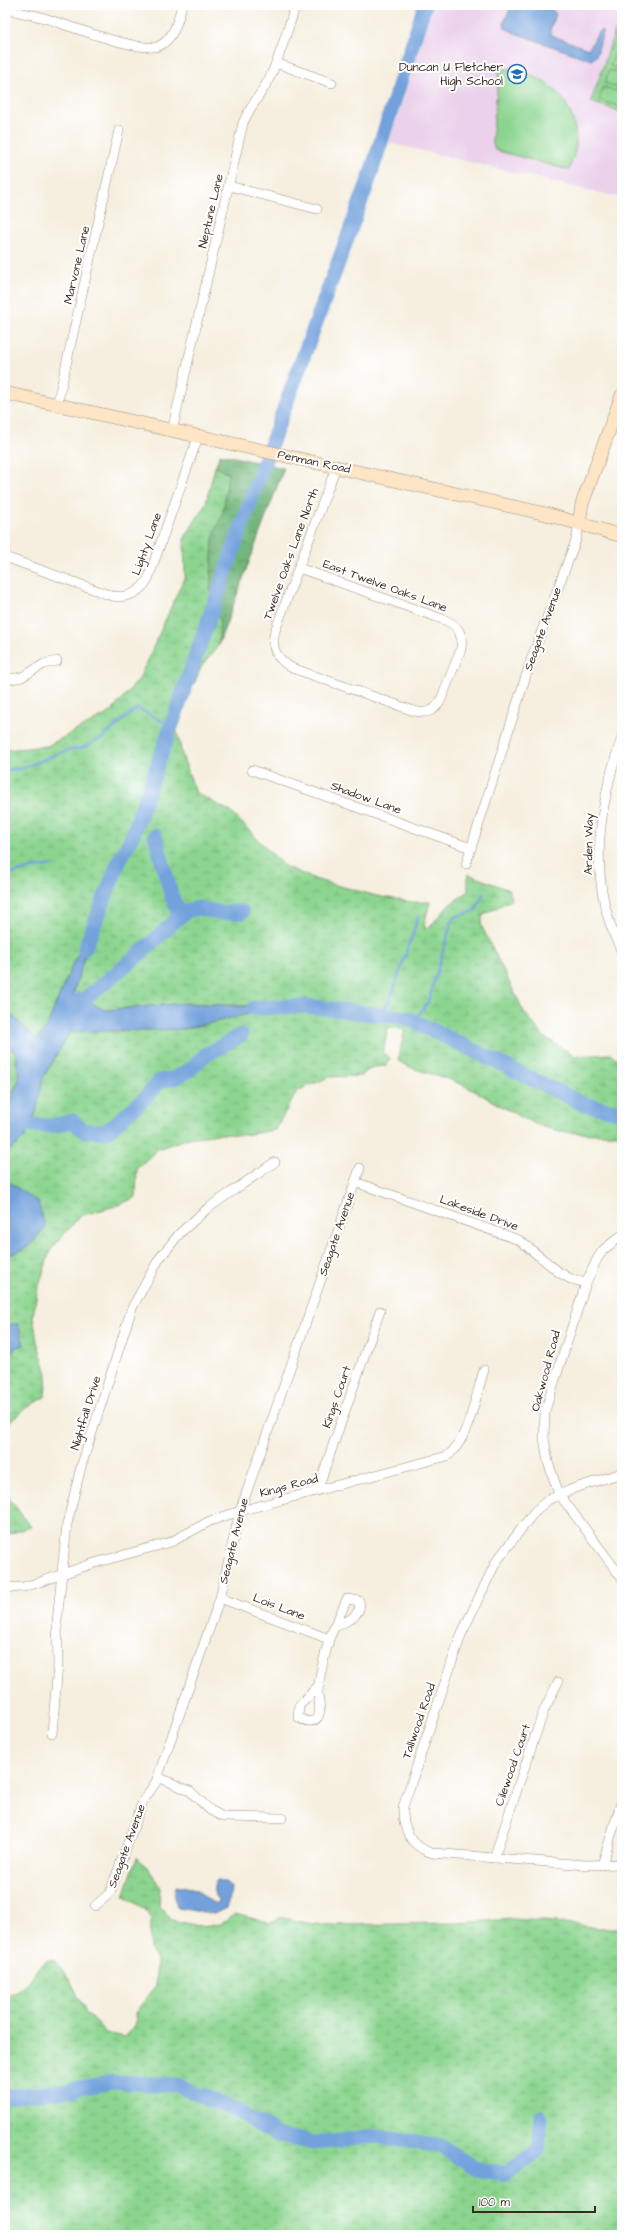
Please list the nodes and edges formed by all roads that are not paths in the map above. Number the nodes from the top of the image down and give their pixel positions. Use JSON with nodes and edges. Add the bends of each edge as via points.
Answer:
{"nodes":[{"id":1,"x":296,"y":5,"type":"edge"},
{"id":2,"x":182,"y":6,"type":"edge"},
{"id":3,"x":5,"y":9,"type":"edge"},
{"id":4,"x":276,"y":63,"type":"junction"},
{"id":5,"x":332,"y":83,"type":"dead end"},
{"id":6,"x":119,"y":130,"type":"dead end"},
{"id":7,"x":229,"y":186,"type":"junction"},
{"id":8,"x":317,"y":209,"type":"dead end"},
{"id":9,"x":5,"y":393,"type":"edge"},
{"id":10,"x":622,"y":396,"type":"edge"},
{"id":11,"x":57,"y":405,"type":"junction"},
{"id":12,"x":172,"y":431,"type":"junction"},
{"id":13,"x":198,"y":437,"type":"junction"},
{"id":14,"x":336,"y":467,"type":"junction"},
{"id":15,"x":579,"y":524,"type":"junction"},
{"id":16,"x":622,"y":536,"type":"edge"},
{"id":17,"x":5,"y":557,"type":"edge"},
{"id":18,"x":299,"y":568,"type":"junction"},
{"id":19,"x":57,"y":661,"type":"dead end"},
{"id":20,"x":5,"y":680,"type":"edge"},
{"id":21,"x":431,"y":711,"type":"joint"},
{"id":22,"x":622,"y":737,"type":"edge"},
{"id":23,"x":252,"y":770,"type":"dead end"},
{"id":24,"x":471,"y":848,"type":"junction"},
{"id":25,"x":466,"y":864,"type":"dead end"},
{"id":26,"x":622,"y":952,"type":"edge"},
{"id":27,"x":275,"y":1162,"type":"dead end"},
{"id":28,"x":360,"y":1168,"type":"dead end"},
{"id":29,"x":355,"y":1182,"type":"junction"},
{"id":30,"x":622,"y":1235,"type":"edge"},
{"id":31,"x":586,"y":1284,"type":"junction"},
{"id":32,"x":380,"y":1311,"type":"dead end"},
{"id":33,"x":484,"y":1370,"type":"dead end"},
{"id":34,"x":622,"y":1473,"type":"edge"},
{"id":35,"x":317,"y":1491,"type":"junction"},
{"id":36,"x":558,"y":1494,"type":"junction"},
{"id":37,"x":240,"y":1511,"type":"junction"},
{"id":38,"x":63,"y":1574,"type":"junction"},
{"id":39,"x":622,"y":1578,"type":"edge"},
{"id":40,"x":5,"y":1588,"type":"edge"},
{"id":41,"x":220,"y":1598,"type":"junction"},
{"id":42,"x":335,"y":1627,"type":"dead end"},
{"id":43,"x":329,"y":1639,"type":"junction"},
{"id":44,"x":558,"y":1682,"type":"dead end"},
{"id":45,"x":319,"y":1685,"type":"dead end"},
{"id":46,"x":52,"y":1733,"type":"dead end"},
{"id":47,"x":158,"y":1777,"type":"junction"},
{"id":48,"x":622,"y":1800,"type":"edge"},
{"id":49,"x":282,"y":1818,"type":"dead end"},
{"id":50,"x":494,"y":1858,"type":"junction"},
{"id":51,"x":622,"y":1864,"type":"edge"},
{"id":52,"x":602,"y":1865,"type":"junction"},
{"id":53,"x":95,"y":1906,"type":"dead end"}],
"edges":[{"from":1,"to":4,"type":"street","name":"Neptune Lane"},
{"from":2,"to":3,"type":"street","via":[[173,34],[166,42],[152,48],[134,46]]},
{"from":4,"to":5,"type":"street"},
{"from":4,"to":7,"type":"street","name":"Neptune Lane","via":[[243,123]]},
{"from":6,"to":11,"type":"street","name":"Marvone Lane"},
{"from":7,"to":8,"type":"street"},
{"from":7,"to":12,"type":"street","name":"Neptune Lane"},
{"from":9,"to":11,"type":"street","name":"Penman Road"},
{"from":10,"to":15,"type":"street","name":"Seagate Avenue","via":[[582,504]]},
{"from":11,"to":12,"type":"street","name":"Penman Road"},
{"from":12,"to":13,"type":"street","name":"Penman Road"},
{"from":13,"to":14,"type":"street","name":"Penman Road"},
{"from":13,"to":17,"type":"street","name":"Lighty Lane","via":[[148,579],[140,590],[127,597],[112,596]]},
{"from":14,"to":15,"type":"street","name":"Penman Road","via":[[538,512]]},
{"from":14,"to":18,"type":"street","name":"Twelve Oaks Lane North"},
{"from":15,"to":16,"type":"street","name":"Penman Road"},
{"from":15,"to":24,"type":"street","name":"Seagate Avenue","via":[[576,540],[532,657]]},
{"from":18,"to":21,"type":"street","name":"Twelve Oaks Lane North","via":[[273,638],[274,650],[280,660],[292,668],[414,711]]},
{"from":18,"to":21,"type":"street","name":"East Twelve Oaks Lane","via":[[453,623],[460,632],[461,649],[440,702]]},
{"from":19,"to":20,"type":"street","via":[[44,664],[22,677]]},
{"from":22,"to":26,"type":"street","name":"Arden Way","via":[[606,789],[599,841],[604,899]]},
{"from":23,"to":24,"type":"street","name":"Shadow Lane"},
{"from":24,"to":25,"type":"street","name":"Seagate Avenue"},
{"from":27,"to":38,"type":"street","name":"Nightfall Drive","via":[[208,1208],[186,1228],[159,1259],[143,1284],[121,1338],[81,1467],[67,1524]]},
{"from":28,"to":29,"type":"street","name":"Seagate Avenue"},
{"from":29,"to":31,"type":"street","name":"Lakeside Drive","via":[[519,1240],[560,1273]]},
{"from":29,"to":37,"type":"street","name":"Seagate Avenue"},
{"from":30,"to":31,"type":"street","name":"Oakwood Road","via":[[603,1250]]},
{"from":31,"to":36,"type":"street","name":"Oakwood Road","via":[[545,1411],[544,1438]]},
{"from":32,"to":35,"type":"street","name":"Kings Court"},
{"from":33,"to":35,"type":"street","name":"Kings Road","via":[[463,1436],[455,1450],[447,1456]]},
{"from":34,"to":36,"type":"street","name":"Tallwood Road"},
{"from":35,"to":37,"type":"street","name":"Kings Road"},
{"from":36,"to":39,"type":"street","name":"Oakwood Road"},
{"from":36,"to":50,"type":"street","name":"Tallwood Road","via":[[535,1511],[496,1562],[482,1589],[461,1635],[403,1807],[402,1819],[406,1832],[423,1850]]},
{"from":37,"to":38,"type":"street","name":"Kings Road","via":[[210,1521],[171,1542]]},
{"from":37,"to":41,"type":"street","name":"Seagate Avenue"},
{"from":38,"to":40,"type":"street","name":"Kings Road","via":[[23,1586]]},
{"from":38,"to":46,"type":"street","name":"Nightfall Drive","via":[[57,1621],[58,1665]]},
{"from":41,"to":43,"type":"street","name":"Lois Lane"},
{"from":41,"to":47,"type":"street","name":"Seagate Avenue"},
{"from":42,"to":43,"type":"street"},
{"from":43,"to":45,"type":"street"},
{"from":44,"to":50,"type":"street","name":"Cilewood Court","via":[[544,1710]]},
{"from":47,"to":49,"type":"street","via":[[190,1791],[210,1810],[223,1817]]},
{"from":47,"to":53,"type":"street","name":"Seagate Avenue","via":[[143,1801],[110,1893]]},
{"from":48,"to":52,"type":"street"},
{"from":50,"to":52,"type":"street","name":"Tallwood Road"},
{"from":51,"to":52,"type":"street","name":"Tallwood Road"}]}
